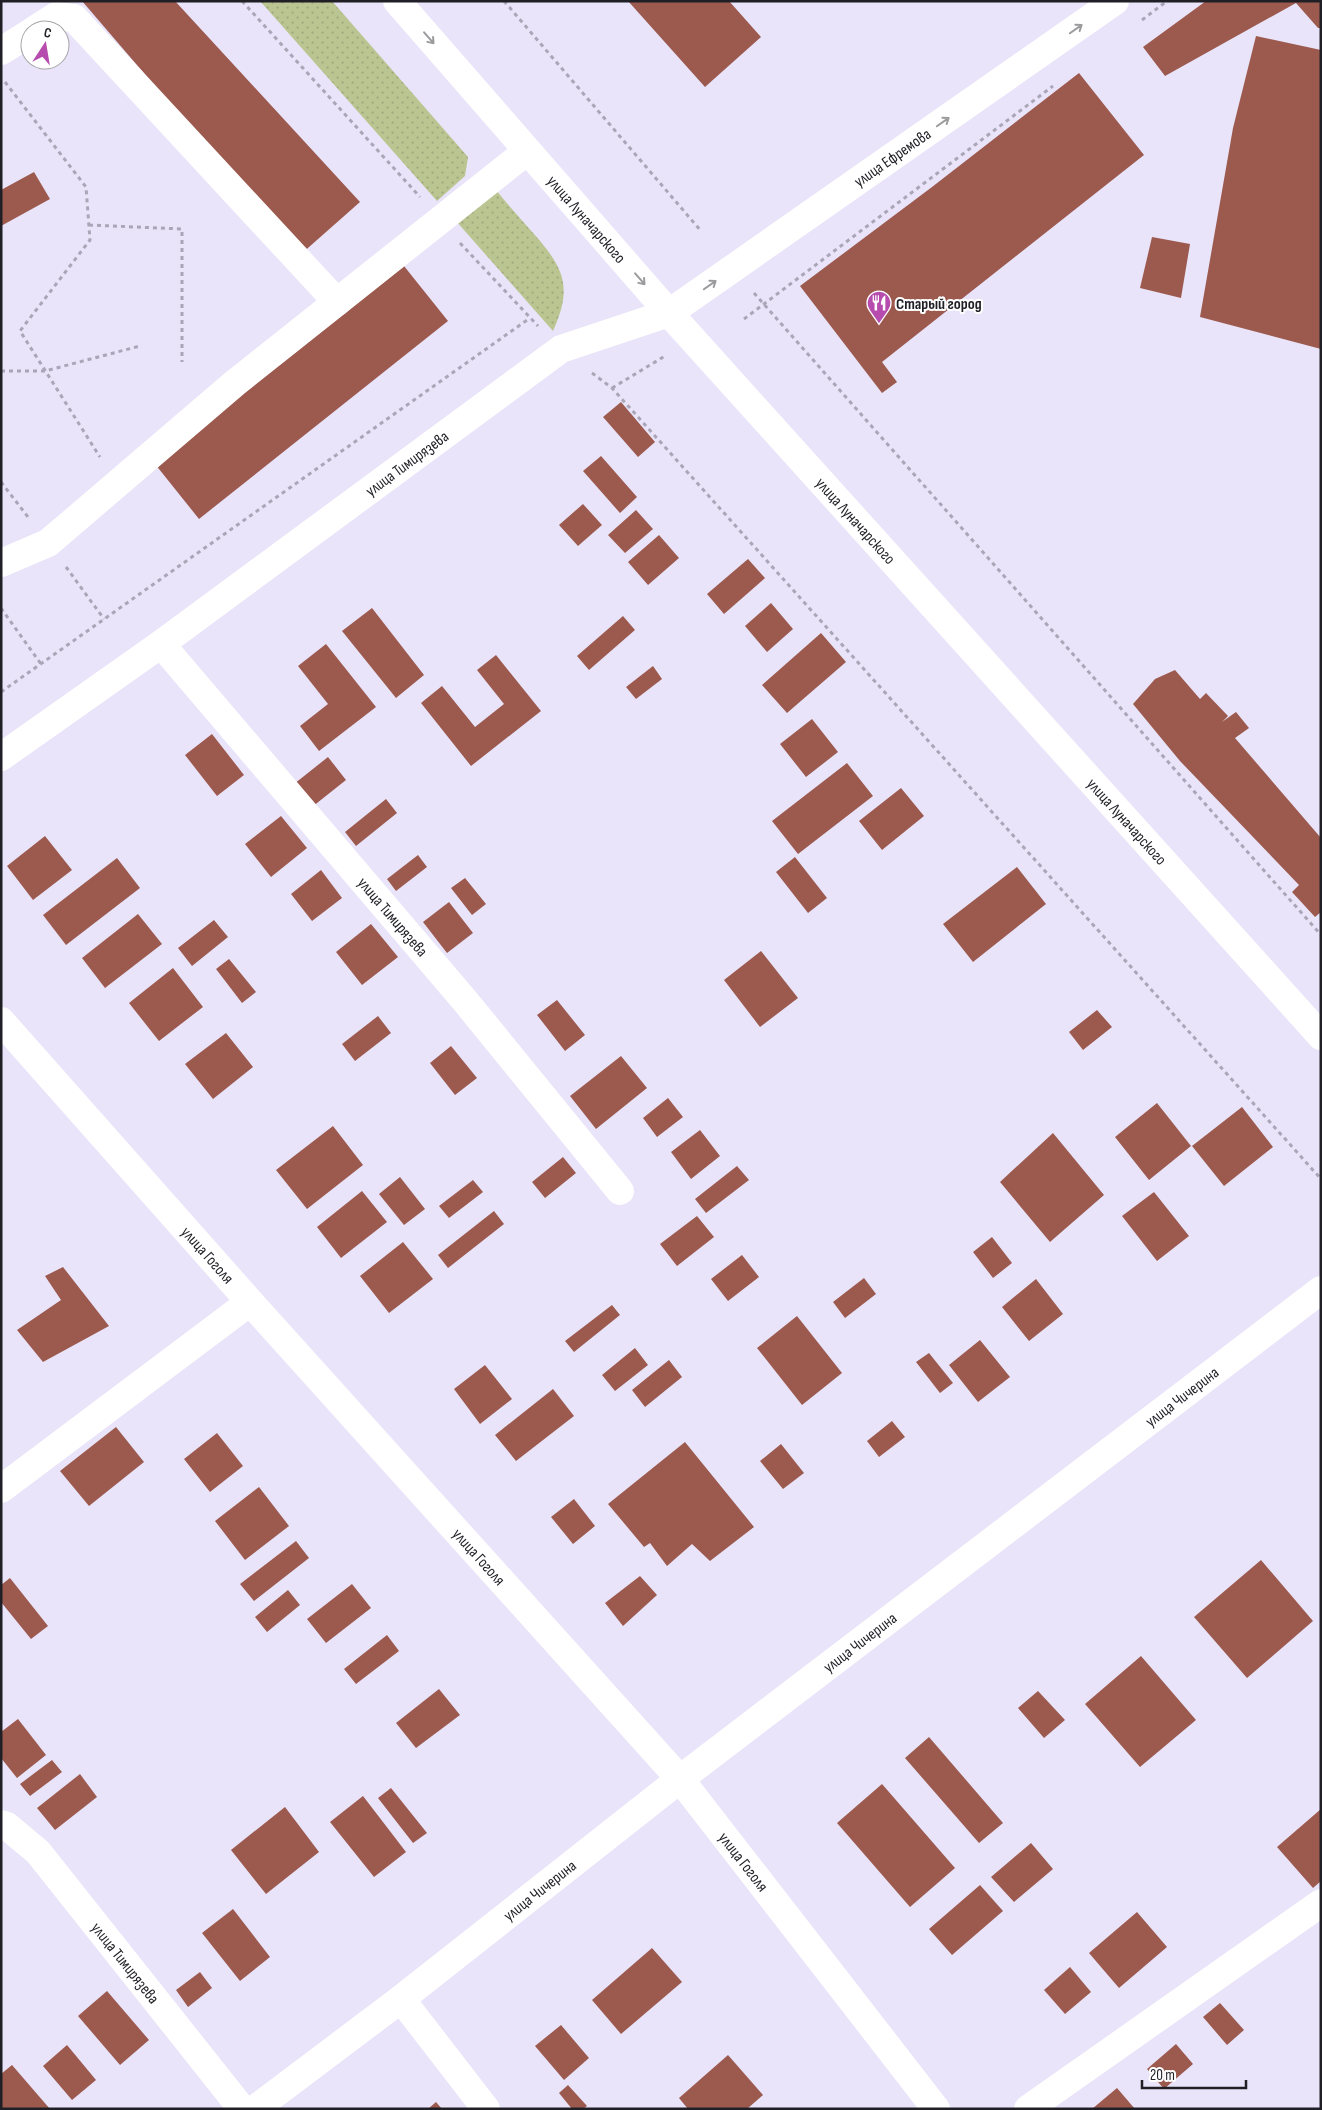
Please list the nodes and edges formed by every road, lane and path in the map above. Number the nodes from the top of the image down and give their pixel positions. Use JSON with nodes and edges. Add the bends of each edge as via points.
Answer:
{"nodes":[{"id":1,"x":242,"y":1,"type":"edge"},
{"id":2,"x":397,"y":1,"type":"edge"},
{"id":3,"x":504,"y":1,"type":"edge"},
{"id":4,"x":1116,"y":1,"type":"edge"},
{"id":5,"x":1166,"y":1,"type":"edge"},
{"id":6,"x":50,"y":20,"type":"edge"},
{"id":7,"x":1135,"y":25,"type":"dead end"},
{"id":8,"x":20,"y":39,"type":"edge"},
{"id":9,"x":1,"y":51,"type":"edge"},
{"id":10,"x":1,"y":78,"type":"edge"},
{"id":11,"x":1056,"y":84,"type":"dead end"},
{"id":12,"x":527,"y":150,"type":"junction"},
{"id":13,"x":440,"y":219,"type":"junction"},
{"id":14,"x":89,"y":225,"type":"junction"},
{"id":15,"x":701,"y":231,"type":"dead end"},
{"id":16,"x":753,"y":291,"type":"dead end"},
{"id":17,"x":337,"y":302,"type":"junction"},
{"id":18,"x":764,"y":302,"type":"junction"},
{"id":19,"x":670,"y":313,"type":"junction"},
{"id":20,"x":530,"y":318,"type":"junction"},
{"id":21,"x":744,"y":319,"type":"dead end"},
{"id":22,"x":140,"y":346,"type":"dead end"},
{"id":23,"x":561,"y":349,"type":"junction"},
{"id":24,"x":670,"y":353,"type":"dead end"},
{"id":25,"x":182,"y":362,"type":"dead end"},
{"id":26,"x":45,"y":370,"type":"junction"},
{"id":27,"x":1,"y":371,"type":"edge"},
{"id":28,"x":612,"y":388,"type":"junction"},
{"id":29,"x":104,"y":463,"type":"dead end"},
{"id":30,"x":1,"y":482,"type":"edge"},
{"id":31,"x":48,"y":543,"type":"junction"},
{"id":32,"x":1,"y":563,"type":"edge"},
{"id":33,"x":1,"y":608,"type":"edge"},
{"id":34,"x":104,"y":619,"type":"junction"},
{"id":35,"x":162,"y":644,"type":"junction"},
{"id":36,"x":41,"y":664,"type":"junction"},
{"id":37,"x":1,"y":692,"type":"edge"},
{"id":38,"x":1,"y":757,"type":"edge"},
{"id":39,"x":1321,"y":934,"type":"edge"},
{"id":40,"x":1,"y":1021,"type":"edge"},
{"id":41,"x":1321,"y":1036,"type":"edge"},
{"id":42,"x":1321,"y":1180,"type":"edge"},
{"id":43,"x":620,"y":1191,"type":"dead end"},
{"id":44,"x":1321,"y":1290,"type":"edge"},
{"id":45,"x":250,"y":1302,"type":"junction"},
{"id":46,"x":1,"y":1488,"type":"edge"},
{"id":47,"x":680,"y":1779,"type":"junction"},
{"id":48,"x":1,"y":1824,"type":"edge"},
{"id":49,"x":1321,"y":1903,"type":"edge"},
{"id":50,"x":402,"y":1998,"type":"junction"},
{"id":51,"x":242,"y":2109,"type":"edge"},
{"id":52,"x":255,"y":2109,"type":"edge"},
{"id":53,"x":486,"y":2109,"type":"edge"},
{"id":54,"x":936,"y":2109,"type":"edge"},
{"id":55,"x":1028,"y":2109,"type":"edge"}],
"edges":[{"from":1,"to":13,"type":"path"},
{"from":2,"to":12,"type":"street","name":"улица Луначарского","one_way":true},
{"from":3,"to":15,"type":"path"},
{"from":19,"to":4,"type":"street","name":"улица Ефремова","one_way":true},
{"from":5,"to":7,"type":"path"},
{"from":6,"to":17,"type":"street","via":[[56,16],[74,18]]},
{"from":8,"to":9,"type":"street"},
{"from":10,"to":14,"type":"path","via":[[86,187]]},
{"from":11,"to":18,"type":"path"},
{"from":12,"to":13,"type":"street"},
{"from":12,"to":19,"type":"street","name":"улица Луначарского","one_way":true},
{"from":13,"to":17,"type":"street"},
{"from":13,"to":20,"type":"path"},
{"from":14,"to":25,"type":"path","via":[[182,229]]},
{"from":14,"to":26,"type":"path","via":[[90,240],[20,331]]},
{"from":16,"to":18,"type":"path"},
{"from":17,"to":31,"type":"street","via":[[235,383]]},
{"from":18,"to":21,"type":"path"},
{"from":18,"to":39,"type":"path"},
{"from":19,"to":23,"type":"street","name":"улица Тимирязева"},
{"from":19,"to":41,"type":"street","name":"улица Луначарского"},
{"from":20,"to":23,"type":"path"},
{"from":20,"to":34,"type":"path"},
{"from":22,"to":26,"type":"path"},
{"from":23,"to":28,"type":"path"},
{"from":23,"to":35,"type":"street","name":"улица Тимирязева"},
{"from":24,"to":28,"type":"path"},
{"from":26,"to":27,"type":"path"},
{"from":26,"to":29,"type":"path"},
{"from":28,"to":42,"type":"path"},
{"from":30,"to":31,"type":"path"},
{"from":31,"to":32,"type":"street"},
{"from":31,"to":34,"type":"path"},
{"from":33,"to":36,"type":"path"},
{"from":34,"to":36,"type":"path"},
{"from":35,"to":38,"type":"street","name":"улица Тимирязева"},
{"from":35,"to":43,"type":"street","name":"улица Тимирязева","via":[[466,1002]]},
{"from":36,"to":37,"type":"path"},
{"from":40,"to":45,"type":"street","name":"улица Гоголя"},
{"from":44,"to":47,"type":"street","name":"улица Чичерина"},
{"from":45,"to":46,"type":"street"},
{"from":45,"to":47,"type":"street","name":"улица Гоголя"},
{"from":47,"to":50,"type":"street","name":"улица Чичерина"},
{"from":47,"to":54,"type":"street","name":"улица Гоголя"},
{"from":48,"to":51,"type":"street","name":"улица Тимирязева","via":[[38,1852]]},
{"from":49,"to":55,"type":"street"},
{"from":50,"to":52,"type":"street","name":"улица Чичерина"},
{"from":50,"to":53,"type":"street"}]}
